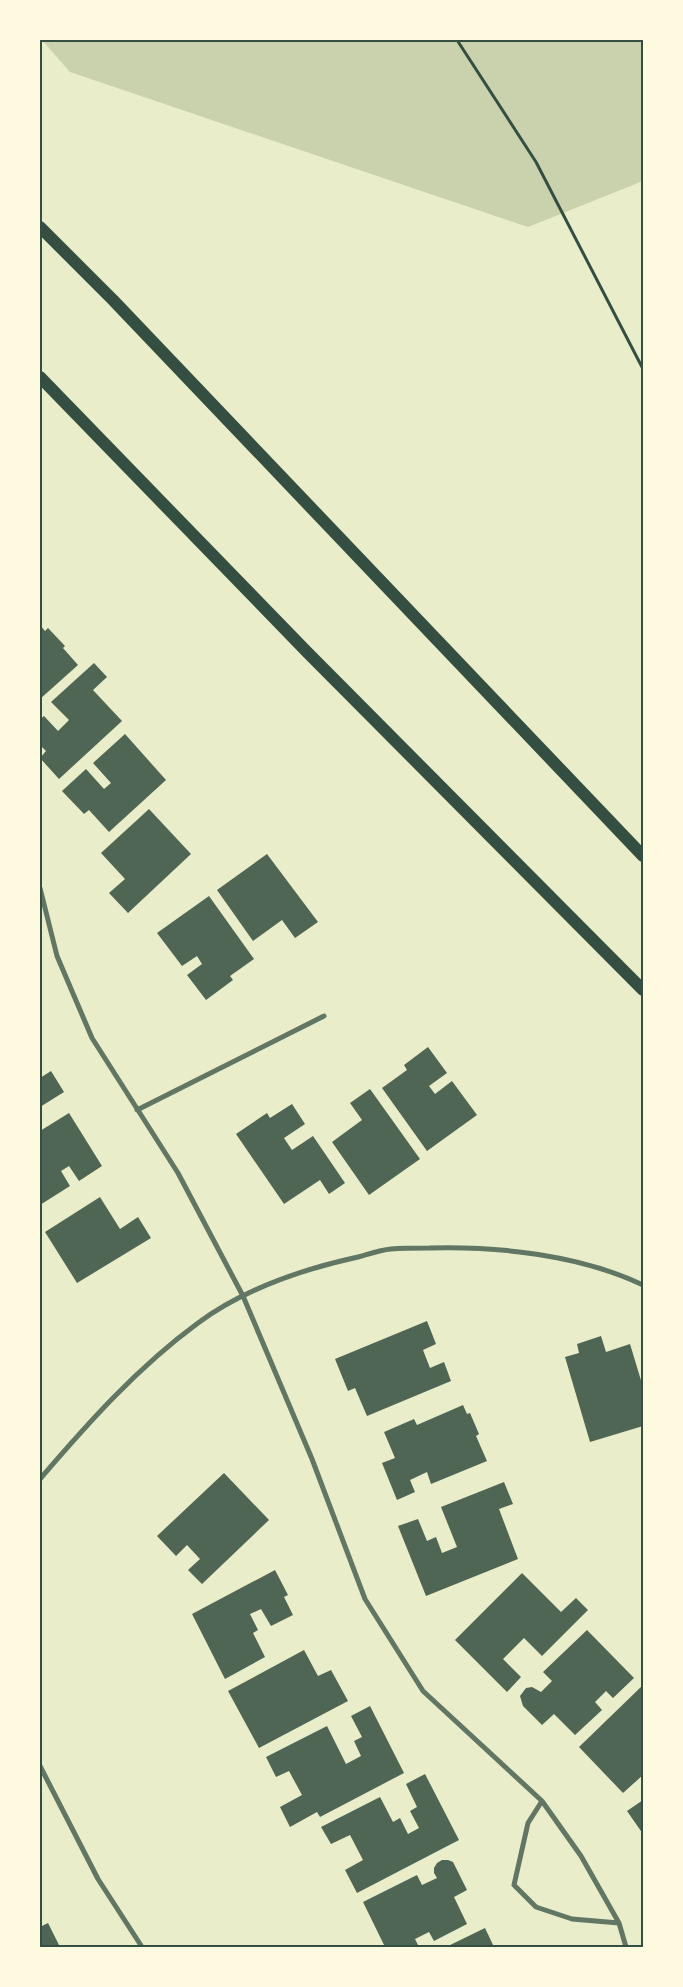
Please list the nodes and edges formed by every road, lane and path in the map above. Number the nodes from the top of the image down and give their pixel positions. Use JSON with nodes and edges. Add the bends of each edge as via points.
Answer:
{"nodes":[{"id":1,"x":457,"y":40,"type":"edge"},
{"id":2,"x":40,"y":227,"type":"edge"},
{"id":3,"x":643,"y":368,"type":"edge"},
{"id":4,"x":40,"y":377,"type":"edge"},
{"id":5,"x":643,"y":856,"type":"edge"},
{"id":6,"x":40,"y":888,"type":"edge"},
{"id":7,"x":643,"y":990,"type":"edge"},
{"id":8,"x":324,"y":1016,"type":"dead end"},
{"id":9,"x":137,"y":1110,"type":"junction"},
{"id":10,"x":643,"y":1285,"type":"edge"},
{"id":11,"x":243,"y":1296,"type":"junction"},
{"id":12,"x":40,"y":1480,"type":"edge"},
{"id":13,"x":40,"y":1766,"type":"edge"},
{"id":14,"x":542,"y":1801,"type":"junction"},
{"id":15,"x":619,"y":1923,"type":"junction"},
{"id":16,"x":142,"y":1947,"type":"edge"},
{"id":17,"x":626,"y":1947,"type":"edge"}],
"edges":[{"from":1,"to":3,"type":"path","via":[[536,162]]},
{"from":2,"to":5,"type":"main road"},
{"from":4,"to":7,"type":"main road"},
{"from":6,"to":9,"type":"street","via":[[57,956],[92,1038]]},
{"from":8,"to":9,"type":"street"},
{"from":9,"to":11,"type":"street","via":[[178,1172]]},
{"from":10,"to":11,"type":"street","via":[[625,1276],[519,1251],[390,1249],[318,1266]]},
{"from":11,"to":12,"type":"street","via":[[199,1322],[143,1369],[85,1427]]},
{"from":11,"to":14,"type":"street","via":[[312,1458],[365,1599],[423,1691]]},
{"from":13,"to":16,"type":"street","via":[[98,1879]]},
{"from":14,"to":15,"type":"street","via":[[581,1856]]},
{"from":14,"to":15,"type":"street","via":[[528,1823],[514,1885],[536,1907],[572,1919]]},
{"from":15,"to":17,"type":"street"}]}
